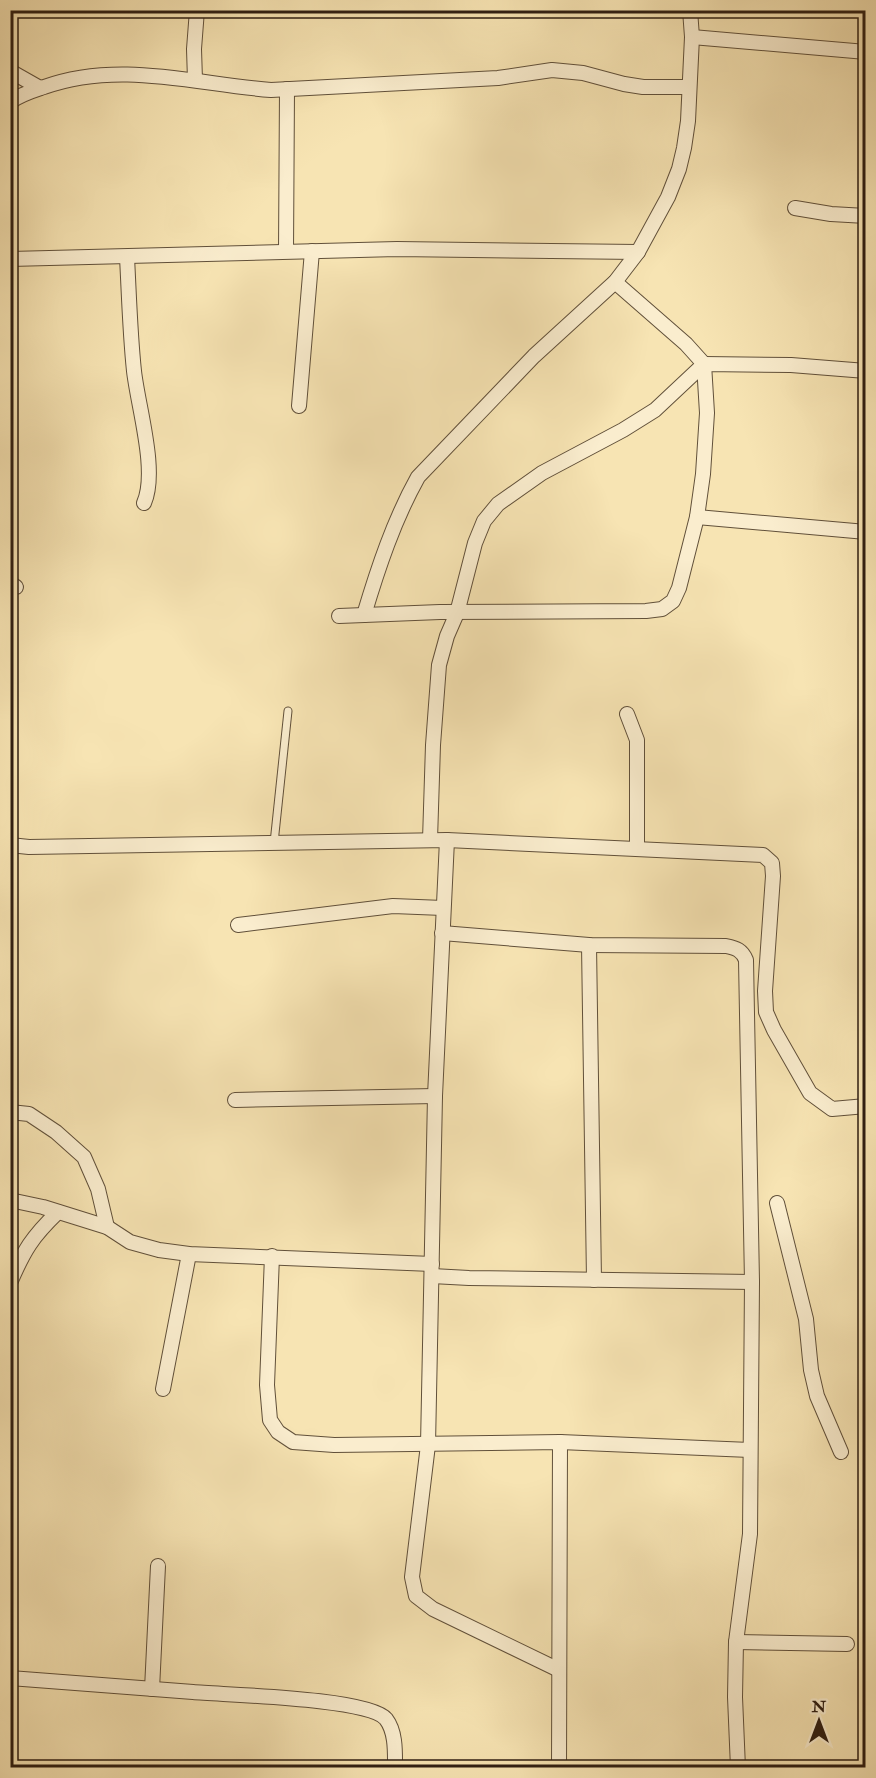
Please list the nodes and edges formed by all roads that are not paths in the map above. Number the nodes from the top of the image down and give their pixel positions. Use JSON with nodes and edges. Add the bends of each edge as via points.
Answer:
{"nodes":[{"id":1,"x":197,"y":10,"type":"edge"},
{"id":2,"x":690,"y":10,"type":"edge"},
{"id":3,"x":692,"y":37,"type":"junction"},
{"id":4,"x":866,"y":52,"type":"edge"},
{"id":5,"x":10,"y":71,"type":"edge"},
{"id":6,"x":195,"y":80,"type":"junction"},
{"id":7,"x":688,"y":87,"type":"junction"},
{"id":8,"x":40,"y":88,"type":"junction"},
{"id":9,"x":287,"y":89,"type":"junction"},
{"id":10,"x":10,"y":102,"type":"edge"},
{"id":11,"x":795,"y":208,"type":"dead end"},
{"id":12,"x":866,"y":216,"type":"edge"},
{"id":13,"x":286,"y":250,"type":"junction"},
{"id":14,"x":312,"y":251,"type":"junction"},
{"id":15,"x":638,"y":252,"type":"junction"},
{"id":16,"x":127,"y":257,"type":"junction"},
{"id":17,"x":10,"y":259,"type":"edge"},
{"id":18,"x":615,"y":282,"type":"junction"},
{"id":19,"x":704,"y":364,"type":"junction"},
{"id":20,"x":866,"y":371,"type":"edge"},
{"id":21,"x":299,"y":406,"type":"dead end"},
{"id":22,"x":144,"y":503,"type":"dead end"},
{"id":23,"x":697,"y":517,"type":"junction"},
{"id":24,"x":866,"y":532,"type":"edge"},
{"id":25,"x":457,"y":613,"type":"junction"},
{"id":26,"x":364,"y":615,"type":"junction"},
{"id":27,"x":339,"y":616,"type":"dead end"},
{"id":28,"x":288,"y":711,"type":"dead end"},
{"id":29,"x":627,"y":714,"type":"dead end"},
{"id":30,"x":430,"y":840,"type":"junction"},
{"id":31,"x":447,"y":840,"type":"junction"},
{"id":32,"x":274,"y":843,"type":"junction"},
{"id":33,"x":10,"y":846,"type":"edge"},
{"id":34,"x":637,"y":848,"type":"junction"},
{"id":35,"x":443,"y":908,"type":"junction"},
{"id":36,"x":238,"y":925,"type":"dead end"},
{"id":37,"x":442,"y":933,"type":"junction"},
{"id":38,"x":589,"y":945,"type":"junction"},
{"id":39,"x":435,"y":1096,"type":"junction"},
{"id":40,"x":235,"y":1100,"type":"dead end"},
{"id":41,"x":866,"y":1106,"type":"edge"},
{"id":42,"x":10,"y":1112,"type":"edge"},
{"id":43,"x":10,"y":1200,"type":"edge"},
{"id":44,"x":777,"y":1203,"type":"dead end"},
{"id":45,"x":58,"y":1212,"type":"junction"},
{"id":46,"x":107,"y":1227,"type":"junction"},
{"id":47,"x":189,"y":1254,"type":"junction"},
{"id":48,"x":272,"y":1256,"type":"junction"},
{"id":49,"x":432,"y":1270,"type":"junction"},
{"id":50,"x":594,"y":1280,"type":"junction"},
{"id":51,"x":752,"y":1282,"type":"junction"},
{"id":52,"x":10,"y":1283,"type":"edge"},
{"id":53,"x":163,"y":1389,"type":"dead end"},
{"id":54,"x":560,"y":1442,"type":"junction"},
{"id":55,"x":428,"y":1444,"type":"junction"},
{"id":56,"x":750,"y":1450,"type":"junction"},
{"id":57,"x":841,"y":1452,"type":"dead end"},
{"id":58,"x":158,"y":1566,"type":"dead end"},
{"id":59,"x":736,"y":1642,"type":"junction"},
{"id":60,"x":847,"y":1644,"type":"dead end"},
{"id":61,"x":558,"y":1670,"type":"junction"},
{"id":62,"x":10,"y":1678,"type":"edge"},
{"id":63,"x":152,"y":1689,"type":"junction"},
{"id":64,"x":395,"y":1767,"type":"edge"},
{"id":65,"x":559,"y":1767,"type":"edge"},
{"id":66,"x":738,"y":1767,"type":"edge"}],
"edges":[{"from":1,"to":6,"type":"street"},
{"from":2,"to":3,"type":"street"},
{"from":3,"to":4,"type":"street"},
{"from":3,"to":7,"type":"street"},
{"from":5,"to":8,"type":"street"},
{"from":6,"to":8,"type":"street","via":[[134,73],[89,76]]},
{"from":6,"to":9,"type":"street","via":[[235,87]]},
{"from":7,"to":9,"type":"street","via":[[643,87],[552,70],[498,78]]},
{"from":7,"to":15,"type":"street","via":[[688,121],[679,169]]},
{"from":8,"to":10,"type":"street"},
{"from":9,"to":13,"type":"street"},
{"from":11,"to":12,"type":"street"},
{"from":13,"to":14,"type":"street"},
{"from":13,"to":16,"type":"street"},
{"from":14,"to":15,"type":"street"},
{"from":14,"to":21,"type":"street"},
{"from":15,"to":18,"type":"street"},
{"from":16,"to":17,"type":"street"},
{"from":16,"to":22,"type":"street","via":[[134,372],[149,467]]},
{"from":18,"to":19,"type":"street"},
{"from":18,"to":26,"type":"street","via":[[534,356],[418,477],[393,532]]},
{"from":19,"to":20,"type":"street"},
{"from":19,"to":23,"type":"street","via":[[707,413]]},
{"from":19,"to":25,"type":"street","via":[[655,410],[542,473],[498,504],[484,521],[475,543]]},
{"from":23,"to":24,"type":"street"},
{"from":23,"to":25,"type":"street","via":[[679,588],[662,609]]},
{"from":25,"to":26,"type":"street"},
{"from":25,"to":30,"type":"street","via":[[439,665]]},
{"from":26,"to":27,"type":"street"},
{"from":28,"to":32,"type":"lane"},
{"from":29,"to":34,"type":"street","via":[[637,740]]},
{"from":30,"to":31,"type":"street"},
{"from":30,"to":32,"type":"street"},
{"from":31,"to":34,"type":"street"},
{"from":31,"to":35,"type":"street"},
{"from":32,"to":33,"type":"street"},
{"from":34,"to":41,"type":"street","via":[[755,854],[772,863],[766,1012],[810,1093],[832,1109]]},
{"from":35,"to":36,"type":"street","via":[[393,906]]},
{"from":35,"to":37,"type":"street"},
{"from":37,"to":38,"type":"street"},
{"from":37,"to":39,"type":"street"},
{"from":38,"to":50,"type":"street"},
{"from":38,"to":51,"type":"street","via":[[726,946],[743,953],[747,970]]},
{"from":39,"to":40,"type":"street"},
{"from":39,"to":49,"type":"street"},
{"from":42,"to":46,"type":"street","via":[[29,1114],[84,1157],[98,1189]]},
{"from":43,"to":45,"type":"street"},
{"from":44,"to":57,"type":"street","via":[[806,1319],[817,1396]]},
{"from":45,"to":46,"type":"street"},
{"from":45,"to":52,"type":"street","via":[[36,1233]]},
{"from":46,"to":47,"type":"street","via":[[130,1242]]},
{"from":47,"to":48,"type":"street"},
{"from":47,"to":53,"type":"street"},
{"from":48,"to":49,"type":"street"},
{"from":48,"to":55,"type":"street","via":[[267,1386],[270,1420],[278,1432],[292,1442]]},
{"from":49,"to":50,"type":"street"},
{"from":49,"to":55,"type":"street"},
{"from":50,"to":51,"type":"street"},
{"from":51,"to":56,"type":"street"},
{"from":54,"to":55,"type":"street"},
{"from":54,"to":56,"type":"street"},
{"from":54,"to":61,"type":"street"},
{"from":55,"to":61,"type":"street","via":[[412,1577],[416,1596],[433,1609]]},
{"from":56,"to":59,"type":"street","via":[[750,1534]]},
{"from":58,"to":63,"type":"street"},
{"from":59,"to":60,"type":"street"},
{"from":59,"to":66,"type":"street"},
{"from":61,"to":65,"type":"street"},
{"from":62,"to":63,"type":"street"},
{"from":63,"to":64,"type":"street","via":[[266,1696],[374,1711],[386,1718],[393,1733]]}]}
